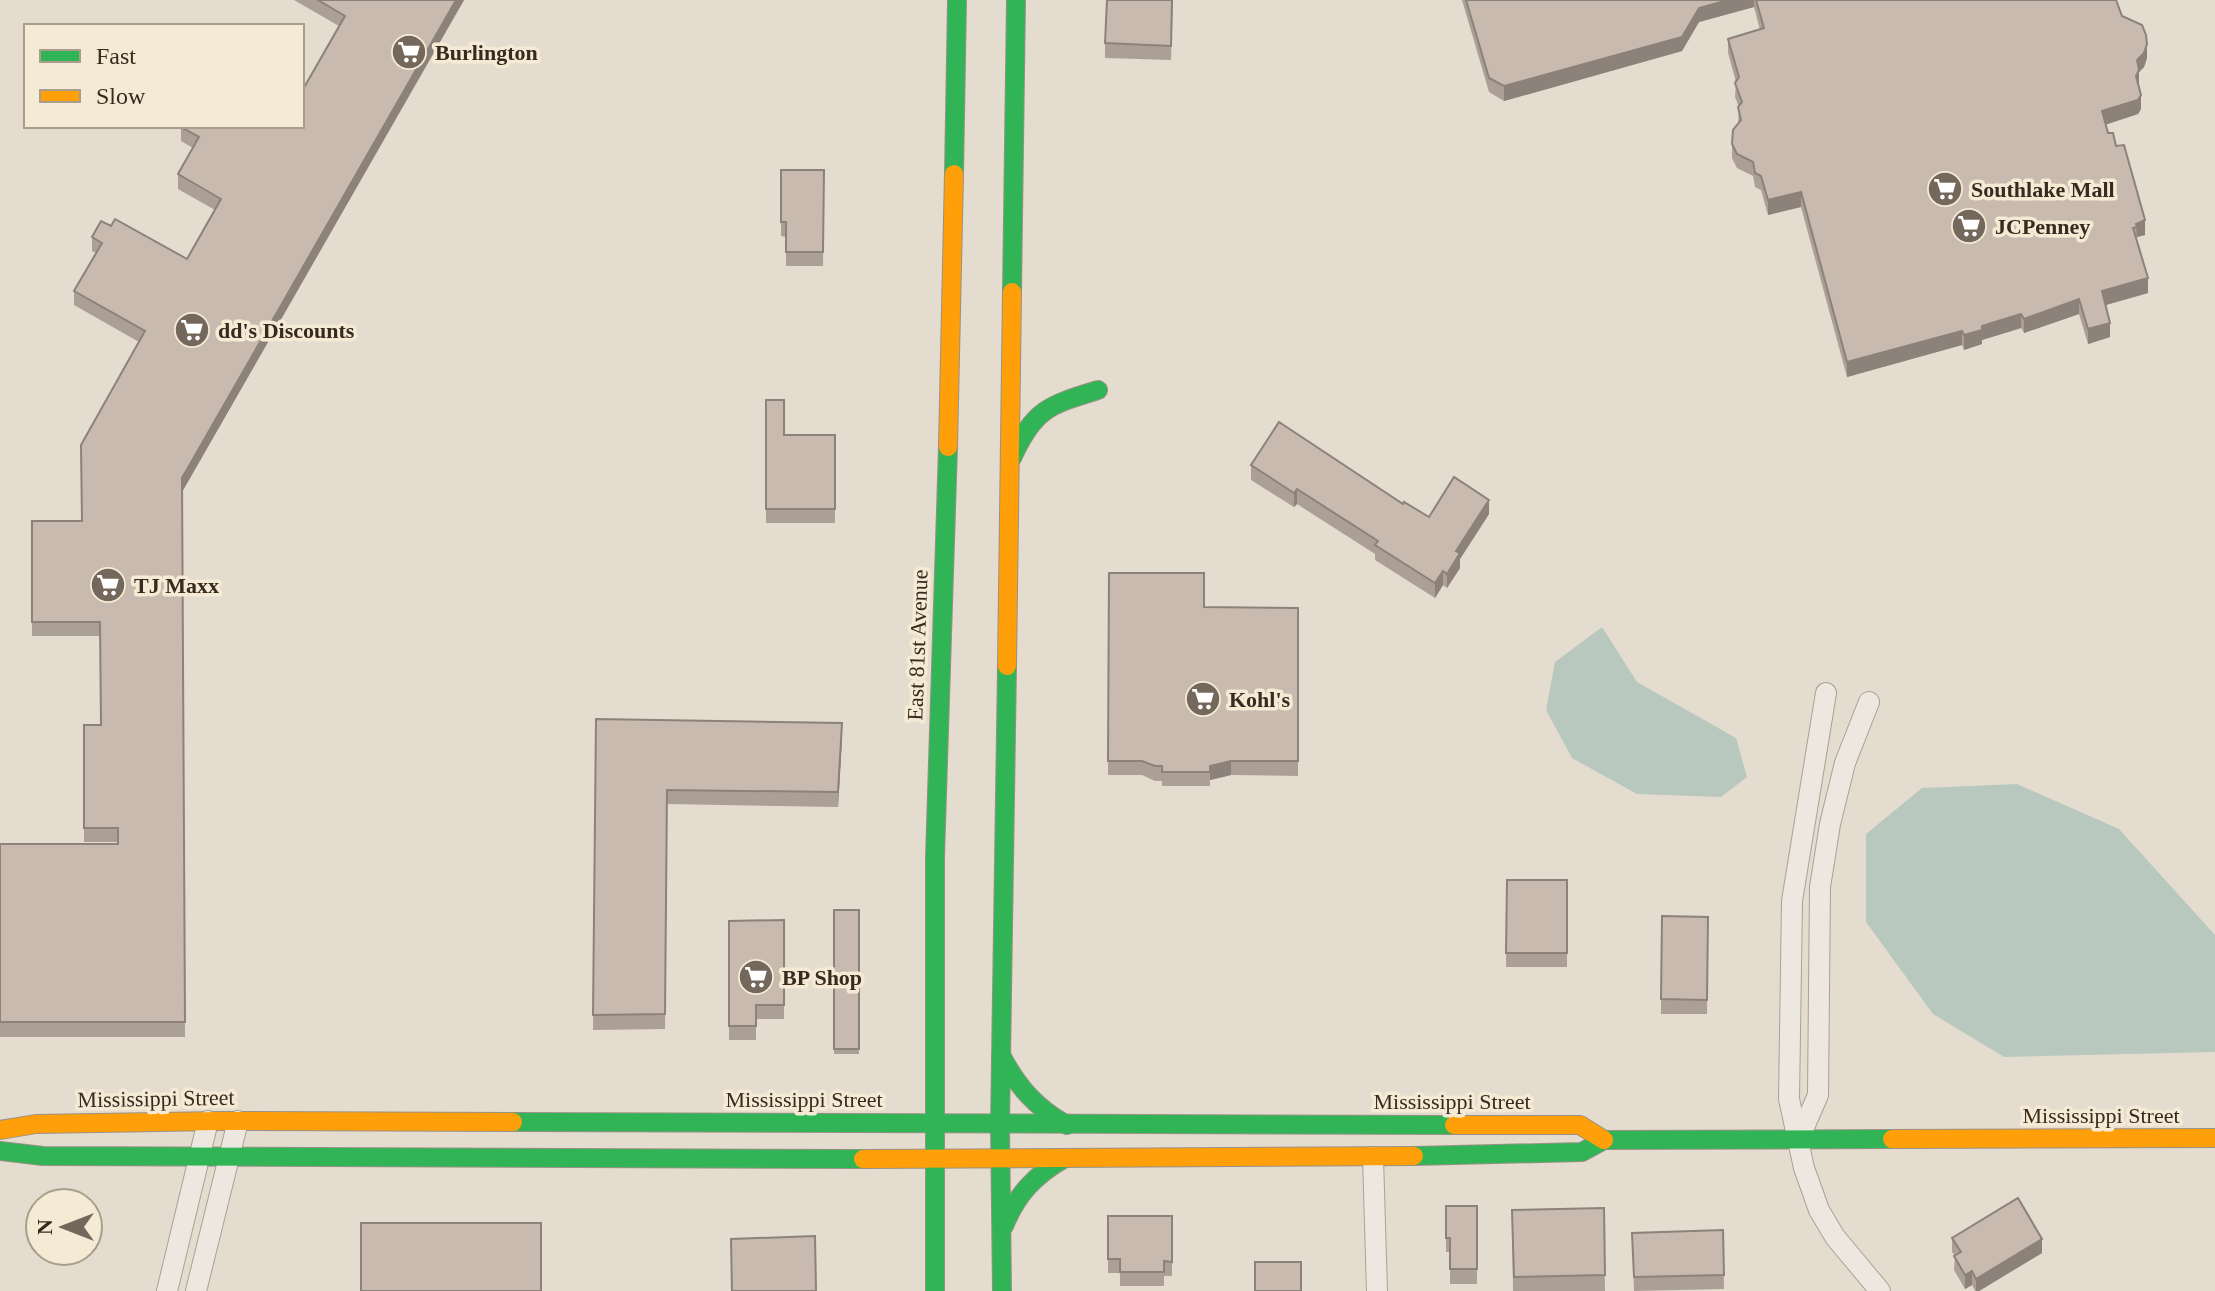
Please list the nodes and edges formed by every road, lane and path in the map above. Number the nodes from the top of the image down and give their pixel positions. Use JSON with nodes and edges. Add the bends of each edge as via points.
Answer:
{"nodes":[{"id":1,"x":957,"y":0,"type":"edge"},
{"id":2,"x":1016,"y":0,"type":"edge"},
{"id":3,"x":1098,"y":390,"type":"dead end"},
{"id":4,"x":1010,"y":463,"type":"junction"},
{"id":5,"x":1826,"y":693,"type":"dead end"},
{"id":6,"x":1869,"y":702,"type":"dead end"},
{"id":7,"x":1001,"y":1055,"type":"junction"},
{"id":8,"x":208,"y":1121,"type":"junction"},
{"id":9,"x":238,"y":1121,"type":"junction"},
{"id":10,"x":934,"y":1124,"type":"junction"},
{"id":11,"x":1000,"y":1125,"type":"junction"},
{"id":12,"x":1067,"y":1125,"type":"junction"},
{"id":13,"x":0,"y":1130,"type":"edge"},
{"id":14,"x":2215,"y":1138,"type":"edge"},
{"id":15,"x":1604,"y":1140,"type":"junction"},
{"id":16,"x":1798,"y":1141,"type":"junction"},
{"id":17,"x":0,"y":1151,"type":"edge"},
{"id":18,"x":198,"y":1155,"type":"junction"},
{"id":19,"x":229,"y":1155,"type":"junction"},
{"id":20,"x":1373,"y":1157,"type":"junction"},
{"id":21,"x":935,"y":1158,"type":"junction"},
{"id":22,"x":1000,"y":1158,"type":"junction"},
{"id":23,"x":1065,"y":1158,"type":"junction"},
{"id":24,"x":1001,"y":1235,"type":"junction"},
{"id":25,"x":167,"y":1291,"type":"edge"},
{"id":26,"x":196,"y":1291,"type":"edge"},
{"id":27,"x":935,"y":1291,"type":"edge"},
{"id":28,"x":1002,"y":1291,"type":"edge"},
{"id":29,"x":1377,"y":1291,"type":"edge"},
{"id":30,"x":1880,"y":1291,"type":"edge"}],
"edges":[{"from":1,"to":10,"type":"main road","name":"East 81st Avenue","via":[[935,857]]},
{"from":2,"to":4,"type":"main road"},
{"from":3,"to":4,"type":"main road","via":[[1047,406],[1023,432]]},
{"from":4,"to":7,"type":"main road"},
{"from":5,"to":16,"type":"street","via":[[1792,901],[1789,1099]]},
{"from":6,"to":16,"type":"street","via":[[1845,763],[1830,824],[1820,887],[1818,1095]]},
{"from":7,"to":11,"type":"main road"},
{"from":7,"to":12,"type":"main road","via":[[1023,1094]]},
{"from":8,"to":9,"type":"main road","name":"Mississippi Street"},
{"from":8,"to":13,"type":"main road","name":"Mississippi Street","via":[[36,1124]]},
{"from":8,"to":18,"type":"street"},
{"from":9,"to":10,"type":"main road","name":"Mississippi Street"},
{"from":9,"to":19,"type":"street"},
{"from":10,"to":11,"type":"main road","name":"Mississippi Street"},
{"from":10,"to":21,"type":"main road","name":"East 81st Avenue"},
{"from":11,"to":12,"type":"main road","name":"Mississippi Street"},
{"from":11,"to":22,"type":"main road"},
{"from":12,"to":15,"type":"main road","name":"Mississippi Street","via":[[1580,1125]]},
{"from":14,"to":16,"type":"main road","name":"Mississippi Street"},
{"from":15,"to":16,"type":"main road","name":"Mississippi Street"},
{"from":15,"to":20,"type":"main road","name":"Mississippi Street","via":[[1582,1152]]},
{"from":16,"to":30,"type":"street","via":[[1819,1210]]},
{"from":17,"to":18,"type":"main road","name":"Mississippi Street","via":[[43,1156]]},
{"from":18,"to":19,"type":"main road","name":"Mississippi Street"},
{"from":18,"to":25,"type":"street"},
{"from":19,"to":21,"type":"main road","name":"Mississippi Street"},
{"from":19,"to":26,"type":"street"},
{"from":20,"to":23,"type":"main road","name":"Mississippi Street"},
{"from":20,"to":29,"type":"street"},
{"from":21,"to":22,"type":"main road","name":"Mississippi Street"},
{"from":21,"to":27,"type":"main road","name":"East 81st Avenue"},
{"from":22,"to":23,"type":"main road","name":"Mississippi Street"},
{"from":22,"to":24,"type":"main road"},
{"from":23,"to":24,"type":"main road","via":[[1027,1184],[1012,1204]]},
{"from":24,"to":28,"type":"main road"}]}
